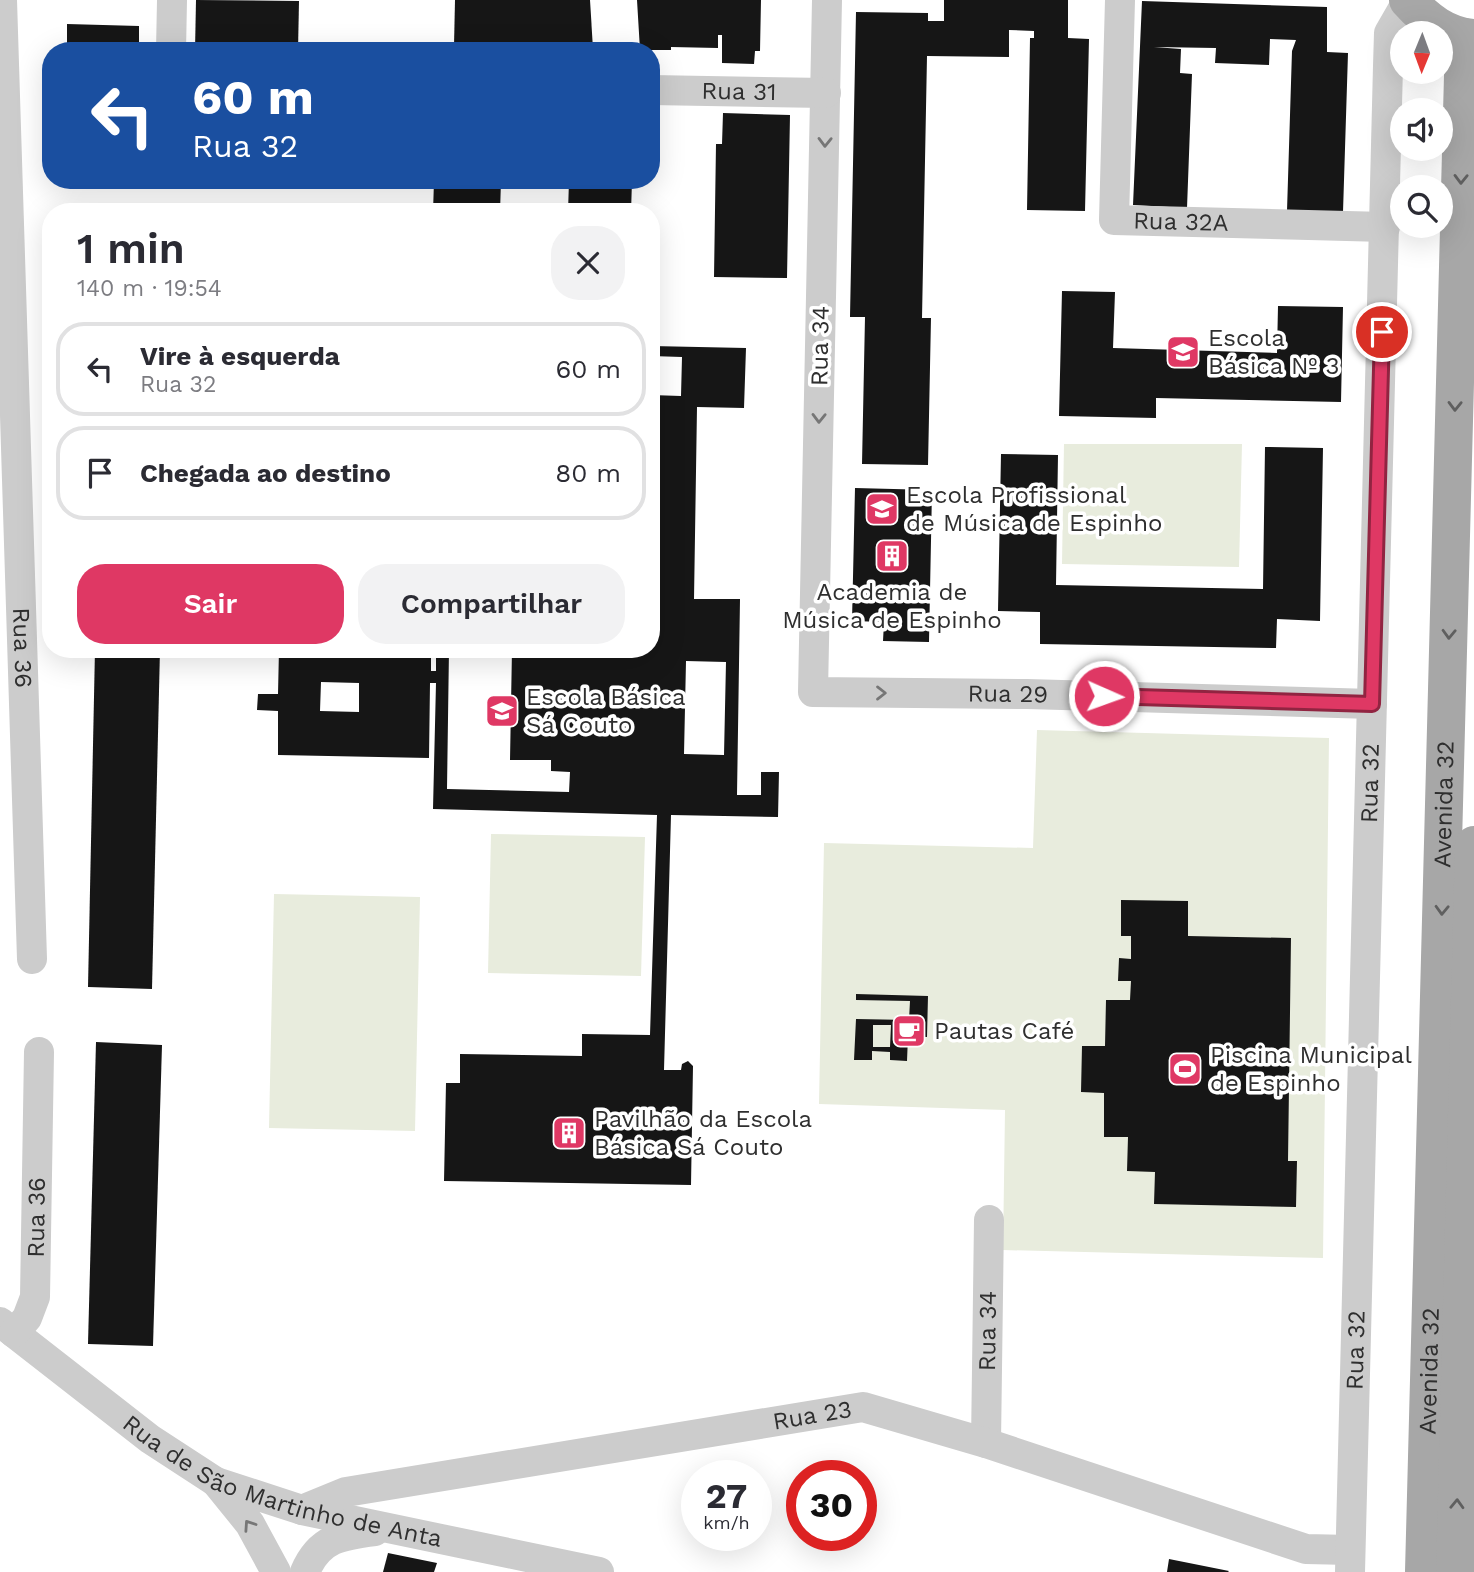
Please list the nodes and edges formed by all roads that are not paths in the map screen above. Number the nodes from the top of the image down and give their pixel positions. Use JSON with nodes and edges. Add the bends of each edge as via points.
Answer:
{"nodes":[{"id":1,"x":2,"y":0,"type":"edge"},
{"id":2,"x":172,"y":0,"type":"edge"},
{"id":3,"x":827,"y":0,"type":"edge"},
{"id":4,"x":1120,"y":0,"type":"edge"},
{"id":5,"x":1408,"y":0,"type":"edge"},
{"id":6,"x":1469,"y":38,"type":"edge"},
{"id":7,"x":171,"y":42,"type":"edge"},
{"id":8,"x":660,"y":90,"type":"edge"},
{"id":9,"x":826,"y":93,"type":"junction"},
{"id":10,"x":1385,"y":227,"type":"junction"},
{"id":11,"x":813,"y":692,"type":"joint"},
{"id":12,"x":1372,"y":704,"type":"junction"},
{"id":13,"x":1474,"y":845,"type":"edge"},
{"id":14,"x":32,"y":959,"type":"dead end"},
{"id":15,"x":39,"y":1052,"type":"dead end"},
{"id":16,"x":989,"y":1220,"type":"dead end"},
{"id":17,"x":7,"y":1328,"type":"edge"},
{"id":18,"x":986,"y":1443,"type":"junction"},
{"id":19,"x":216,"y":1482,"type":"junction"},
{"id":20,"x":302,"y":1510,"type":"junction"},
{"id":21,"x":394,"y":1529,"type":"junction"},
{"id":22,"x":1350,"y":1561,"type":"edge"},
{"id":23,"x":276,"y":1572,"type":"edge"},
{"id":24,"x":305,"y":1572,"type":"edge"},
{"id":25,"x":599,"y":1572,"type":"edge"},
{"id":26,"x":1424,"y":1572,"type":"edge"},
{"id":27,"x":1455,"y":1572,"type":"edge"}],
"edges":[{"from":1,"to":14,"type":"street","name":"Rua 36"},
{"from":2,"to":7,"type":"street"},
{"from":3,"to":9,"type":"street","name":"Rua 34"},
{"from":4,"to":10,"type":"street","name":"Rua 32A","via":[[1114,220]]},
{"from":5,"to":6,"type":"main road","via":[[1443,30]]},
{"from":5,"to":10,"type":"street","name":"Rua 32","via":[[1389,33]]},
{"from":6,"to":26,"type":"main road","name":"Avenida 32","one_way":true},
{"from":8,"to":9,"type":"street","name":"Rua 31"},
{"from":9,"to":11,"type":"street","name":"Rua 34","one_way":true},
{"from":10,"to":12,"type":"street","name":"Rua 32"},
{"from":11,"to":12,"type":"street","name":"Rua 29","one_way":true},
{"from":12,"to":22,"type":"street","name":"Rua 32"},
{"from":27,"to":13,"type":"main road","name":"Avenida 32","one_way":true},
{"from":15,"to":17,"type":"street","name":"Rua 36","via":[[35,1297],[27,1318]]},
{"from":16,"to":18,"type":"street","name":"Rua 34"},
{"from":17,"to":19,"type":"street","name":"Rua de São Martinho de Anta","via":[[150,1439]]},
{"from":18,"to":20,"type":"street","name":"Rua 23","via":[[873,1408],[849,1408],[346,1492]]},
{"from":18,"to":22,"type":"street","name":"Rua 23"},
{"from":19,"to":20,"type":"street","name":"Rua de São Martinho de Anta"},
{"from":23,"to":19,"type":"street","one_way":true,"via":[[250,1524]]},
{"from":20,"to":21,"type":"street","name":"Rua de São Martinho de Anta"},
{"from":21,"to":24,"type":"street","via":[[347,1534],[326,1543]]},
{"from":21,"to":25,"type":"street","name":"Rua de São Martinho de Anta"}]}
